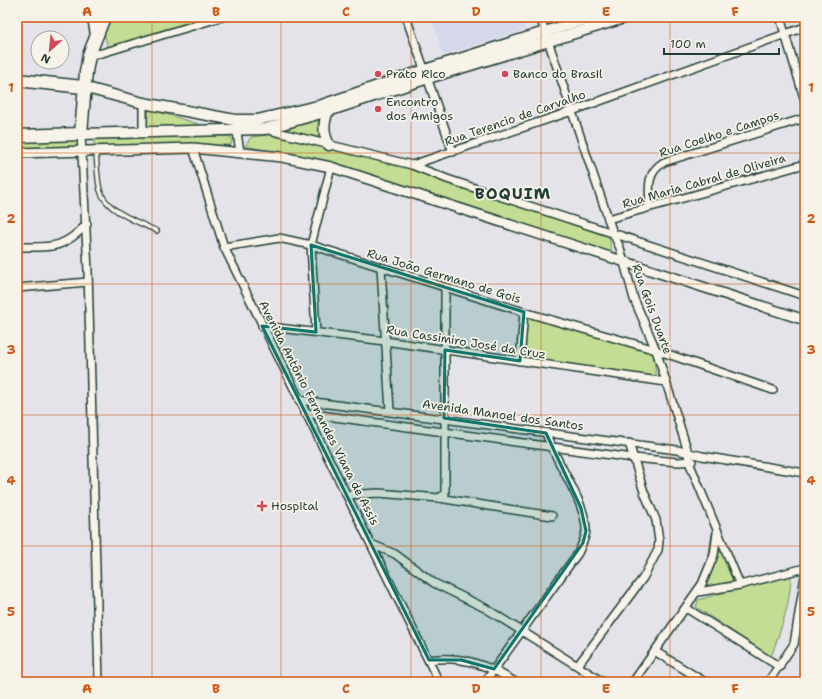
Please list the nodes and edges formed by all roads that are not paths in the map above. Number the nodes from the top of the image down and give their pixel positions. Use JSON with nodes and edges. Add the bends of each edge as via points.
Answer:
{"nodes":[{"id":1,"x":94,"y":17,"type":"edge"},
{"id":2,"x":104,"y":17,"type":"edge"},
{"id":3,"x":222,"y":17,"type":"edge"},
{"id":4,"x":406,"y":17,"type":"edge"},
{"id":5,"x":540,"y":17,"type":"edge"},
{"id":6,"x":592,"y":17,"type":"edge"},
{"id":7,"x":626,"y":17,"type":"edge"},
{"id":8,"x":780,"y":17,"type":"edge"},
{"id":9,"x":805,"y":27,"type":"edge"},
{"id":10,"x":786,"y":34,"type":"junction"},
{"id":11,"x":98,"y":35,"type":"junction"},
{"id":12,"x":546,"y":37,"type":"junction"},
{"id":13,"x":89,"y":55,"type":"junction"},
{"id":14,"x":427,"y":74,"type":"junction"},
{"id":15,"x":17,"y":80,"type":"edge"},
{"id":16,"x":84,"y":87,"type":"junction"},
{"id":17,"x":805,"y":101,"type":"edge"},
{"id":18,"x":143,"y":103,"type":"junction"},
{"id":19,"x":328,"y":111,"type":"junction"},
{"id":20,"x":572,"y":111,"type":"junction"},
{"id":21,"x":805,"y":118,"type":"edge"},
{"id":22,"x":236,"y":125,"type":"junction"},
{"id":23,"x":264,"y":129,"type":"junction"},
{"id":24,"x":143,"y":132,"type":"junction"},
{"id":25,"x":81,"y":134,"type":"junction"},
{"id":26,"x":17,"y":136,"type":"edge"},
{"id":27,"x":330,"y":145,"type":"junction"},
{"id":28,"x":193,"y":148,"type":"junction"},
{"id":29,"x":82,"y":151,"type":"junction"},
{"id":30,"x":96,"y":151,"type":"junction"},
{"id":31,"x":240,"y":152,"type":"junction"},
{"id":32,"x":453,"y":152,"type":"junction"},
{"id":33,"x":17,"y":153,"type":"edge"},
{"id":34,"x":805,"y":164,"type":"edge"},
{"id":35,"x":412,"y":165,"type":"junction"},
{"id":36,"x":331,"y":167,"type":"junction"},
{"id":37,"x":650,"y":206,"type":"junction"},
{"id":38,"x":608,"y":219,"type":"junction"},
{"id":39,"x":86,"y":224,"type":"junction"},
{"id":40,"x":157,"y":232,"type":"dead end"},
{"id":41,"x":613,"y":234,"type":"junction"},
{"id":42,"x":311,"y":246,"type":"junction"},
{"id":43,"x":17,"y":247,"type":"edge"},
{"id":44,"x":224,"y":247,"type":"junction"},
{"id":45,"x":623,"y":262,"type":"junction"},
{"id":46,"x":381,"y":268,"type":"junction"},
{"id":47,"x":88,"y":282,"type":"junction"},
{"id":48,"x":445,"y":287,"type":"junction"},
{"id":49,"x":17,"y":288,"type":"edge"},
{"id":50,"x":805,"y":296,"type":"edge"},
{"id":51,"x":524,"y":312,"type":"junction"},
{"id":52,"x":805,"y":320,"type":"edge"},
{"id":53,"x":262,"y":326,"type":"junction"},
{"id":54,"x":316,"y":332,"type":"junction"},
{"id":55,"x":385,"y":340,"type":"junction"},
{"id":56,"x":445,"y":350,"type":"junction"},
{"id":57,"x":656,"y":350,"type":"junction"},
{"id":58,"x":520,"y":362,"type":"junction"},
{"id":59,"x":666,"y":382,"type":"junction"},
{"id":60,"x":773,"y":390,"type":"dead end"},
{"id":61,"x":299,"y":400,"type":"junction"},
{"id":62,"x":390,"y":411,"type":"junction"},
{"id":63,"x":305,"y":413,"type":"junction"},
{"id":64,"x":444,"y":418,"type":"junction"},
{"id":65,"x":444,"y":431,"type":"junction"},
{"id":66,"x":546,"y":433,"type":"junction"},
{"id":67,"x":629,"y":443,"type":"junction"},
{"id":68,"x":550,"y":446,"type":"junction"},
{"id":69,"x":688,"y":452,"type":"junction"},
{"id":70,"x":702,"y":456,"type":"junction"},
{"id":71,"x":633,"y":458,"type":"junction"},
{"id":72,"x":689,"y":462,"type":"junction"},
{"id":73,"x":805,"y":473,"type":"edge"},
{"id":74,"x":348,"y":495,"type":"junction"},
{"id":75,"x":439,"y":498,"type":"junction"},
{"id":76,"x":552,"y":516,"type":"dead end"},
{"id":77,"x":717,"y":533,"type":"junction"},
{"id":78,"x":371,"y":544,"type":"junction"},
{"id":79,"x":805,"y":568,"type":"edge"},
{"id":80,"x":805,"y":576,"type":"edge"},
{"id":81,"x":740,"y":584,"type":"junction"},
{"id":82,"x":698,"y":592,"type":"junction"},
{"id":83,"x":686,"y":608,"type":"junction"},
{"id":84,"x":522,"y":631,"type":"junction"},
{"id":85,"x":656,"y":652,"type":"junction"},
{"id":86,"x":428,"y":660,"type":"junction"},
{"id":87,"x":578,"y":665,"type":"junction"},
{"id":88,"x":780,"y":667,"type":"junction"},
{"id":89,"x":494,"y":669,"type":"junction"},
{"id":90,"x":99,"y":682,"type":"edge"},
{"id":91,"x":438,"y":682,"type":"edge"},
{"id":92,"x":485,"y":682,"type":"edge"},
{"id":93,"x":515,"y":682,"type":"edge"},
{"id":94,"x":603,"y":682,"type":"edge"},
{"id":95,"x":633,"y":682,"type":"edge"},
{"id":96,"x":705,"y":682,"type":"edge"},
{"id":97,"x":768,"y":682,"type":"edge"}],
"edges":[{"from":1,"to":11,"type":"main road"},
{"from":2,"to":11,"type":"main road"},
{"from":3,"to":13,"type":"street"},
{"from":4,"to":14,"type":"street"},
{"from":5,"to":12,"type":"street","name":"Rua Gois Duarte"},
{"from":6,"to":12,"type":"main road"},
{"from":7,"to":12,"type":"main road"},
{"from":8,"to":10,"type":"street"},
{"from":9,"to":10,"type":"street","name":"Rua Terencio de Carvalho"},
{"from":10,"to":17,"type":"street"},
{"from":10,"to":20,"type":"street","name":"Rua Terencio de Carvalho"},
{"from":11,"to":13,"type":"main road"},
{"from":12,"to":14,"type":"main road"},
{"from":12,"to":20,"type":"street","name":"Rua Gois Duarte"},
{"from":13,"to":16,"type":"main road"},
{"from":14,"to":19,"type":"main road"},
{"from":14,"to":22,"type":"main road","via":[[300,111]]},
{"from":14,"to":32,"type":"street"},
{"from":15,"to":16,"type":"main road"},
{"from":16,"to":18,"type":"main road"},
{"from":16,"to":25,"type":"main road"},
{"from":18,"to":22,"type":"main road"},
{"from":18,"to":24,"type":"street"},
{"from":19,"to":23,"type":"main road"},
{"from":19,"to":27,"type":"main road","via":[[324,128],[325,137]]},
{"from":20,"to":32,"type":"street","name":"Rua Terencio de Carvalho"},
{"from":20,"to":38,"type":"street","name":"Rua Gois Duarte"},
{"from":21,"to":37,"type":"street","name":"Rua Coelho e Campos","via":[[655,167],[650,180]]},
{"from":22,"to":23,"type":"main road"},
{"from":22,"to":24,"type":"main road"},
{"from":22,"to":31,"type":"street"},
{"from":23,"to":27,"type":"street"},
{"from":24,"to":25,"type":"main road"},
{"from":25,"to":26,"type":"main road"},
{"from":25,"to":29,"type":"street"},
{"from":27,"to":35,"type":"street"},
{"from":28,"to":30,"type":"street"},
{"from":28,"to":31,"type":"street"},
{"from":28,"to":44,"type":"street","name":"Avenida Antônio Fernandes Viana de Assis"},
{"from":29,"to":30,"type":"street"},
{"from":29,"to":33,"type":"street"},
{"from":29,"to":39,"type":"street"},
{"from":30,"to":40,"type":"lane","via":[[103,198],[110,206]]},
{"from":31,"to":36,"type":"street"},
{"from":32,"to":35,"type":"street","name":"Rua Terencio de Carvalho"},
{"from":34,"to":37,"type":"street","name":"Rua Maria Cabral de Oliveira"},
{"from":35,"to":41,"type":"street"},
{"from":36,"to":42,"type":"street"},
{"from":36,"to":45,"type":"street"},
{"from":37,"to":38,"type":"street","name":"Rua Maria Cabral de Oliveira"},
{"from":38,"to":41,"type":"street","name":"Rua Gois Duarte"},
{"from":39,"to":43,"type":"street","via":[[72,238],[60,245]]},
{"from":39,"to":47,"type":"street"},
{"from":41,"to":45,"type":"street","name":"Rua Gois Duarte"},
{"from":41,"to":50,"type":"street"},
{"from":42,"to":44,"type":"street","name":"Rua João Germano de Gois","via":[[279,238]]},
{"from":42,"to":46,"type":"street","name":"Rua João Germano de Gois"},
{"from":42,"to":54,"type":"street"},
{"from":44,"to":53,"type":"street","name":"Avenida Antônio Fernandes Viana de Assis"},
{"from":45,"to":52,"type":"street"},
{"from":45,"to":57,"type":"street","name":"Rua Gois Duarte","via":[[634,299]]},
{"from":46,"to":48,"type":"street","name":"Rua João Germano de Gois"},
{"from":46,"to":55,"type":"street"},
{"from":47,"to":49,"type":"street"},
{"from":47,"to":90,"type":"street"},
{"from":48,"to":51,"type":"street","name":"Rua João Germano de Gois"},
{"from":48,"to":56,"type":"street"},
{"from":51,"to":57,"type":"street","name":"Rua João Germano de Gois"},
{"from":51,"to":58,"type":"street"},
{"from":53,"to":54,"type":"street","name":"Rua Cassimiro José da Cruz"},
{"from":53,"to":61,"type":"street","name":"Avenida Antônio Fernandes Viana de Assis"},
{"from":54,"to":55,"type":"street","name":"Rua Cassimiro José da Cruz"},
{"from":55,"to":56,"type":"street","name":"Rua Cassimiro José da Cruz"},
{"from":55,"to":62,"type":"street"},
{"from":56,"to":58,"type":"street","name":"Rua Cassimiro José da Cruz"},
{"from":56,"to":64,"type":"street"},
{"from":57,"to":59,"type":"street","name":"Rua Gois Duarte"},
{"from":57,"to":60,"type":"street","name":"Rua João Germano de Gois"},
{"from":58,"to":59,"type":"street","name":"Rua Cassimiro José da Cruz"},
{"from":59,"to":69,"type":"street","name":"Rua Gois Duarte"},
{"from":61,"to":62,"type":"street","name":"Avenida Manoel dos Santos"},
{"from":61,"to":63,"type":"street","name":"Avenida Antônio Fernandes Viana de Assis"},
{"from":62,"to":64,"type":"street","name":"Avenida Manoel dos Santos"},
{"from":63,"to":65,"type":"street","name":"Avenida Manoel dos Santos"},
{"from":63,"to":74,"type":"street","name":"Avenida Antônio Fernandes Viana de Assis"},
{"from":64,"to":65,"type":"street"},
{"from":64,"to":66,"type":"street","name":"Avenida Manoel dos Santos"},
{"from":65,"to":68,"type":"street","name":"Avenida Manoel dos Santos"},
{"from":65,"to":75,"type":"street","via":[[446,492]]},
{"from":66,"to":67,"type":"street","name":"Avenida Manoel dos Santos"},
{"from":66,"to":68,"type":"street"},
{"from":67,"to":69,"type":"street","name":"Avenida Manoel dos Santos"},
{"from":67,"to":71,"type":"street"},
{"from":68,"to":71,"type":"street","name":"Avenida Manoel dos Santos"},
{"from":68,"to":84,"type":"street","via":[[574,493],[585,521],[586,531],[578,553]]},
{"from":69,"to":70,"type":"street","name":"Avenida Manoel dos Santos"},
{"from":69,"to":72,"type":"street","name":"Rua Gois Duarte"},
{"from":70,"to":72,"type":"street","name":"Avenida Manoel dos Santos"},
{"from":70,"to":73,"type":"street","name":"Avenida Manoel dos Santos"},
{"from":71,"to":72,"type":"street","name":"Avenida Manoel dos Santos"},
{"from":71,"to":87,"type":"street","via":[[656,520],[658,550],[643,578]]},
{"from":72,"to":77,"type":"street","name":"Rua Gois Duarte"},
{"from":74,"to":75,"type":"street","via":[[378,493]]},
{"from":74,"to":78,"type":"street","name":"Avenida Antônio Fernandes Viana de Assis"},
{"from":75,"to":76,"type":"street"},
{"from":77,"to":81,"type":"street","name":"Rua Gois Duarte"},
{"from":77,"to":82,"type":"street","via":[[709,569]]},
{"from":78,"to":84,"type":"street","via":[[395,554],[434,583],[485,608]]},
{"from":78,"to":86,"type":"street","name":"Avenida Antônio Fernandes Viana de Assis"},
{"from":79,"to":81,"type":"street"},
{"from":80,"to":88,"type":"street","via":[[794,644]]},
{"from":81,"to":82,"type":"street"},
{"from":82,"to":83,"type":"street"},
{"from":83,"to":85,"type":"street"},
{"from":83,"to":88,"type":"street"},
{"from":84,"to":87,"type":"street"},
{"from":84,"to":89,"type":"street"},
{"from":85,"to":95,"type":"street"},
{"from":85,"to":96,"type":"street"},
{"from":86,"to":89,"type":"street","via":[[462,660]]},
{"from":86,"to":91,"type":"street","name":"Avenida Antônio Fernandes Viana de Assis"},
{"from":87,"to":94,"type":"street"},
{"from":88,"to":97,"type":"street"},
{"from":89,"to":92,"type":"street"},
{"from":89,"to":93,"type":"street"}]}
